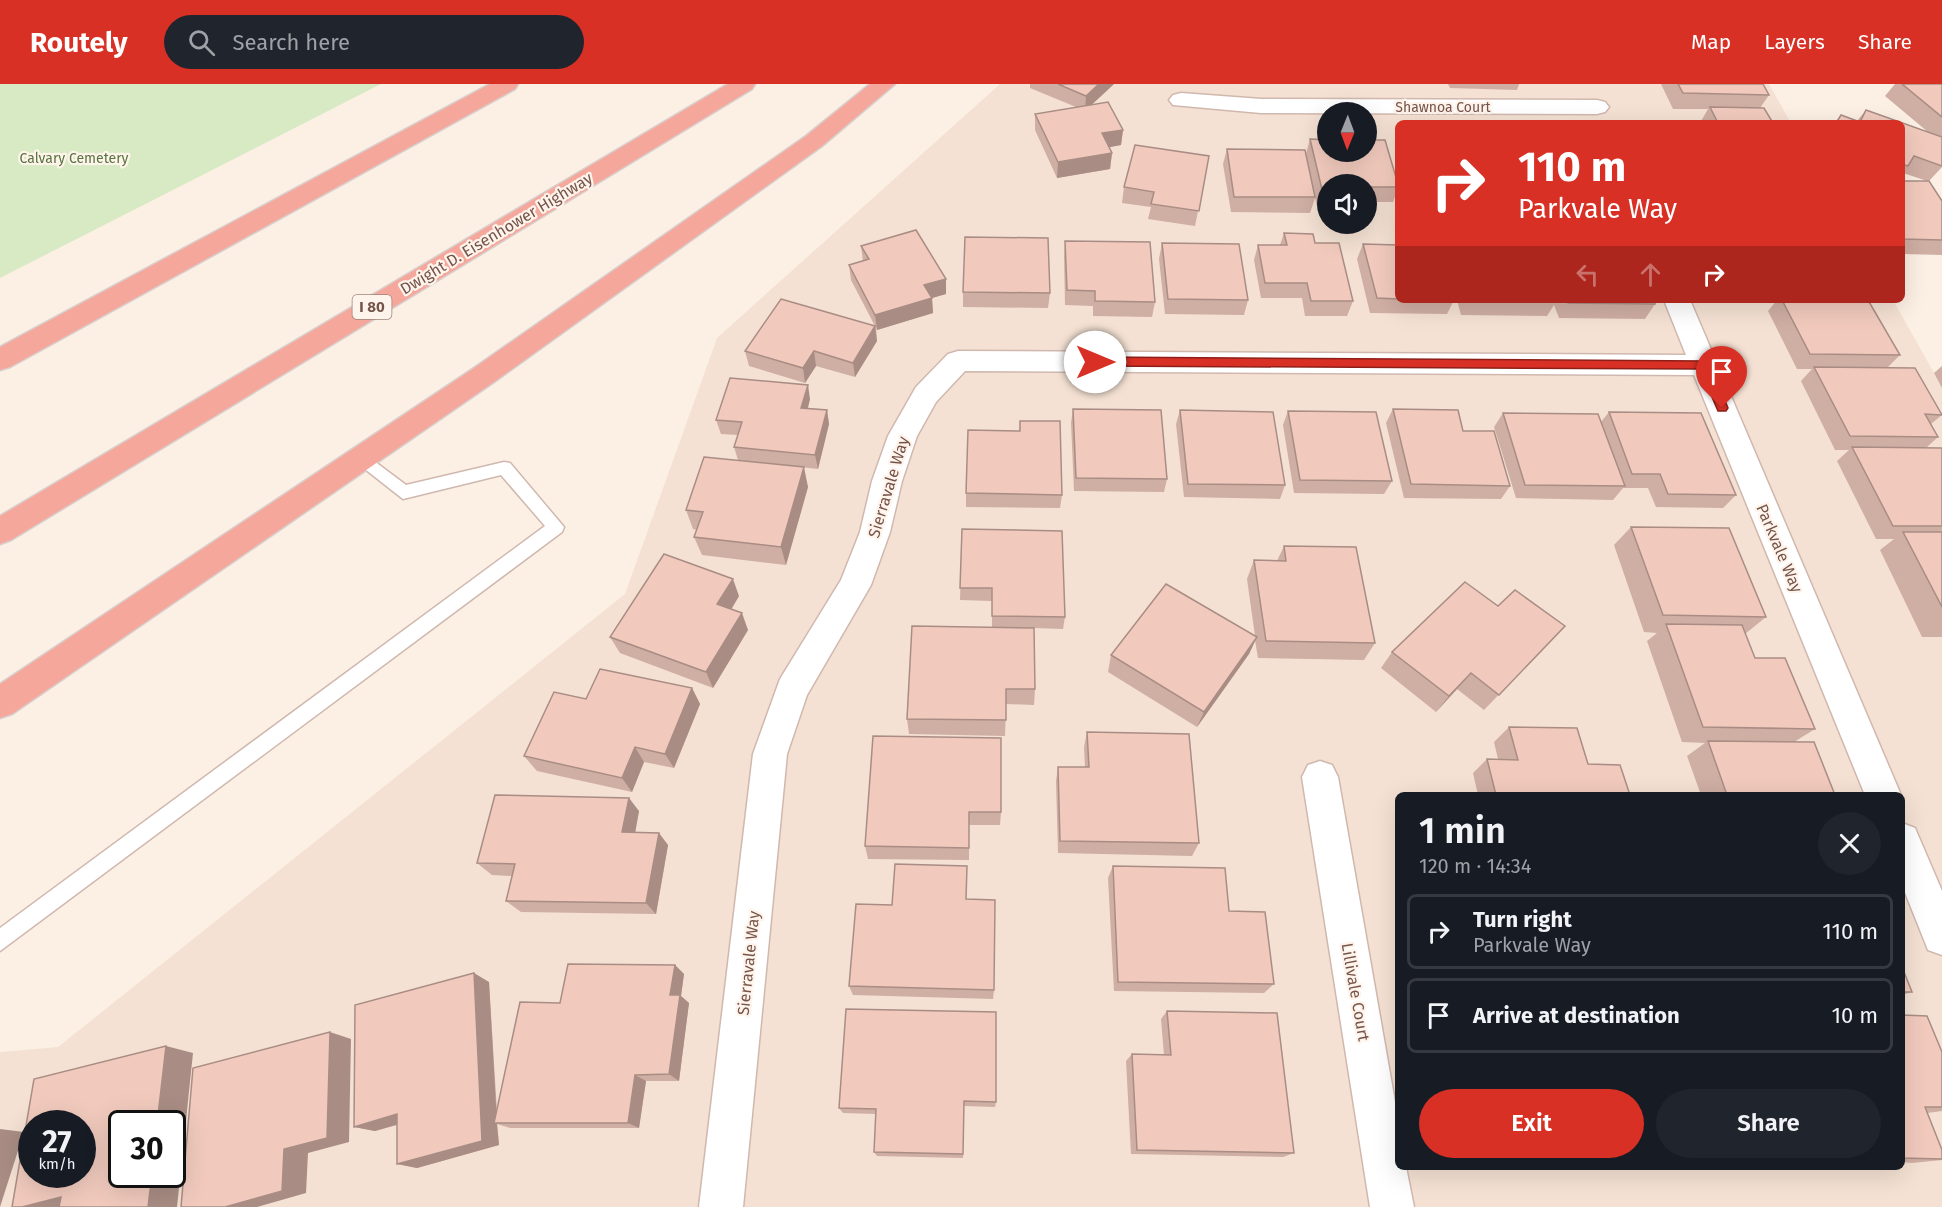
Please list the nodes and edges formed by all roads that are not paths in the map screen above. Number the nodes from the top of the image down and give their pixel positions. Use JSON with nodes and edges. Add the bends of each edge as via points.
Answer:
{"nodes":[{"id":1,"x":507,"y":84,"type":"edge"},
{"id":2,"x":744,"y":84,"type":"edge"},
{"id":3,"x":884,"y":84,"type":"edge"},
{"id":4,"x":1587,"y":84,"type":"edge"},
{"id":5,"x":1181,"y":100,"type":"dead end"},
{"id":6,"x":1600,"y":115,"type":"edge"},
{"id":7,"x":1678,"y":303,"type":"edge"},
{"id":8,"x":0,"y":360,"type":"edge"},
{"id":9,"x":1704,"y":365,"type":"junction"},
{"id":10,"x":362,"y":458,"type":"junction"},
{"id":11,"x":0,"y":531,"type":"edge"},
{"id":12,"x":0,"y":703,"type":"edge"},
{"id":13,"x":1320,"y":777,"type":"dead end"},
{"id":14,"x":1882,"y":792,"type":"edge"},
{"id":15,"x":1905,"y":847,"type":"edge"},
{"id":16,"x":1942,"y":936,"type":"edge"},
{"id":17,"x":0,"y":941,"type":"edge"},
{"id":18,"x":722,"y":1207,"type":"edge"},
{"id":19,"x":1392,"y":1207,"type":"edge"}],
"edges":[{"from":1,"to":8,"type":"highway"},
{"from":2,"to":11,"type":"highway","name":"Dwight D. Eisenhower Highway","number":"I 80"},
{"from":3,"to":10,"type":"highway","via":[[814,141]]},
{"from":4,"to":6,"type":"street"},
{"from":5,"to":6,"type":"street","name":"Shawnoa Court","via":[[1262,106]]},
{"from":7,"to":9,"type":"street","name":"Parkvale Way"},
{"from":9,"to":14,"type":"street","name":"Parkvale Way"},
{"from":9,"to":18,"type":"street","name":"Sierravale Way","via":[[958,361],[926,395],[903,436],[855,585],[792,690],[770,754]]},
{"from":10,"to":12,"type":"highway"},
{"from":10,"to":17,"type":"lane","via":[[403,492],[504,468],[556,527]]},
{"from":13,"to":19,"type":"street","name":"Lillivale Court"},
{"from":15,"to":16,"type":"street"}]}
